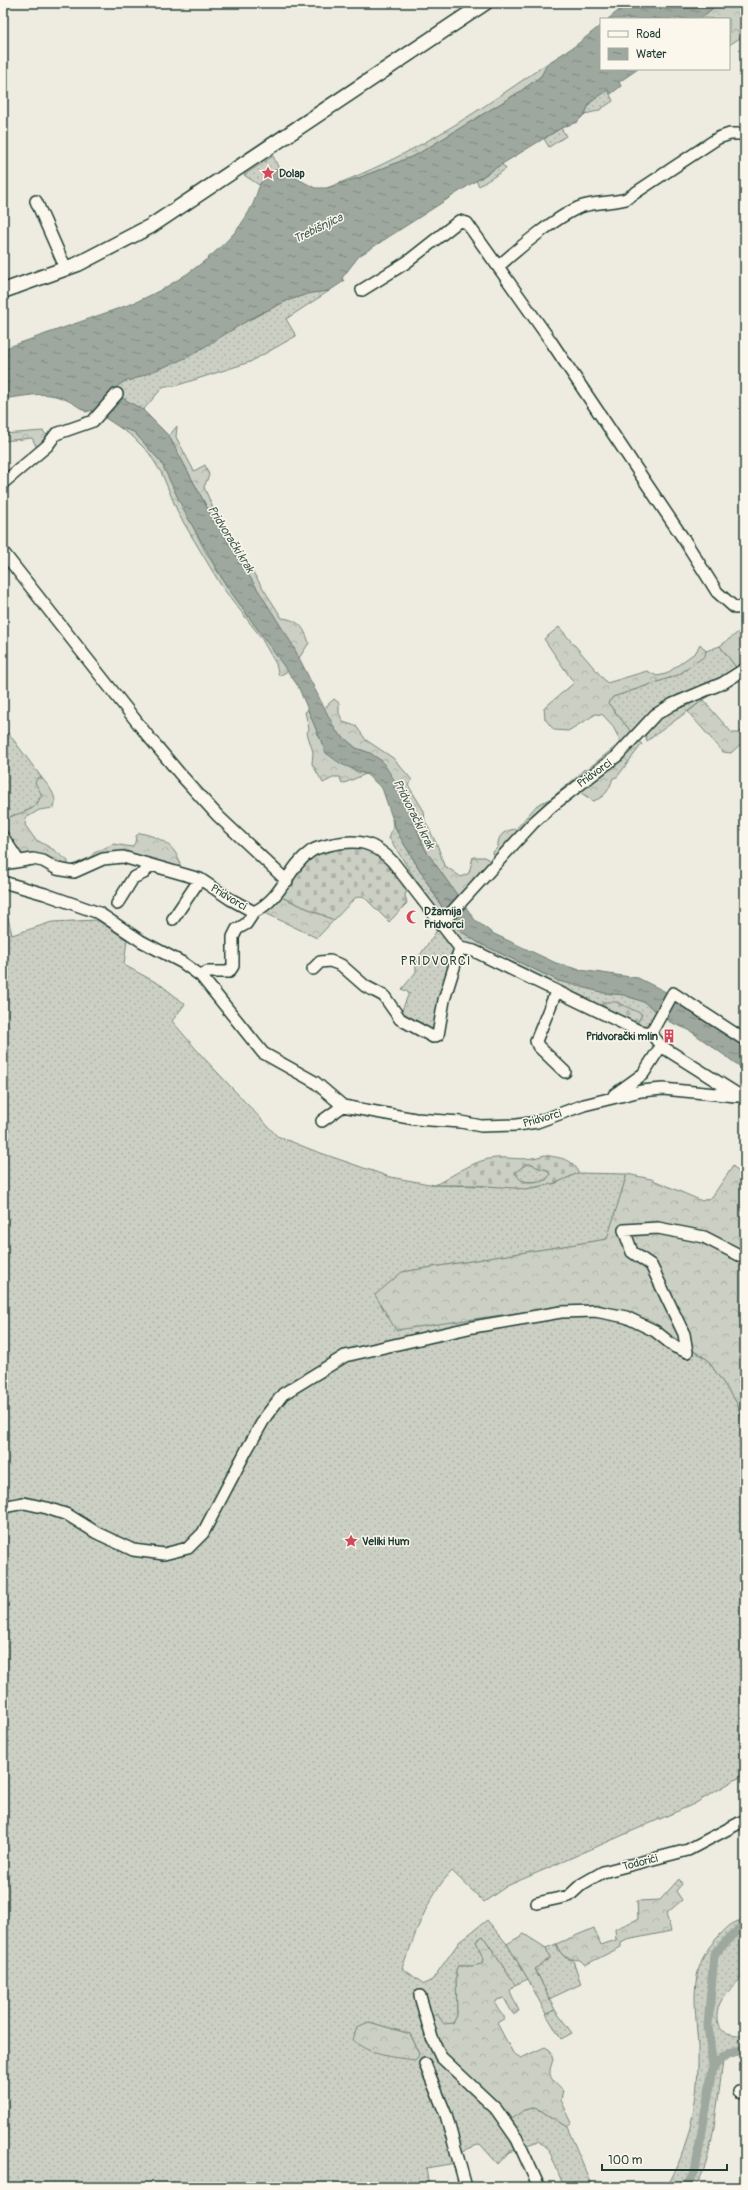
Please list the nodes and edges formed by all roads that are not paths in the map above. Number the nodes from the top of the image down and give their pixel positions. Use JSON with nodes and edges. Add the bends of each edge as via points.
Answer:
{"nodes":[{"id":1,"x":485,"y":3,"type":"edge"},
{"id":2,"x":745,"y":134,"type":"edge"},
{"id":3,"x":36,"y":201,"type":"dead end"},
{"id":4,"x":498,"y":267,"type":"junction"},
{"id":5,"x":66,"y":268,"type":"junction"},
{"id":6,"x":362,"y":290,"type":"dead end"},
{"id":7,"x":3,"y":291,"type":"edge"},
{"id":8,"x":117,"y":394,"type":"dead end"},
{"id":9,"x":3,"y":483,"type":"edge"},
{"id":10,"x":3,"y":552,"type":"edge"},
{"id":11,"x":745,"y":607,"type":"edge"},
{"id":12,"x":745,"y":668,"type":"edge"},
{"id":13,"x":3,"y":837,"type":"edge"},
{"id":14,"x":18,"y":860,"type":"junction"},
{"id":15,"x":3,"y":864,"type":"edge"},
{"id":16,"x":150,"y":865,"type":"junction"},
{"id":17,"x":200,"y":879,"type":"junction"},
{"id":18,"x":287,"y":881,"type":"junction"},
{"id":19,"x":3,"y":882,"type":"edge"},
{"id":20,"x":117,"y":904,"type":"dead end"},
{"id":21,"x":254,"y":912,"type":"junction"},
{"id":22,"x":173,"y":919,"type":"dead end"},
{"id":23,"x":444,"y":921,"type":"junction"},
{"id":24,"x":460,"y":948,"type":"junction"},
{"id":25,"x":313,"y":969,"type":"dead end"},
{"id":26,"x":201,"y":976,"type":"junction"},
{"id":27,"x":556,"y":992,"type":"junction"},
{"id":28,"x":651,"y":1033,"type":"junction"},
{"id":29,"x":745,"y":1040,"type":"edge"},
{"id":30,"x":660,"y":1046,"type":"junction"},
{"id":31,"x":565,"y":1072,"type":"dead end"},
{"id":32,"x":612,"y":1097,"type":"junction"},
{"id":33,"x":743,"y":1098,"type":"edge"},
{"id":34,"x":343,"y":1106,"type":"junction"},
{"id":35,"x":322,"y":1120,"type":"dead end"},
{"id":36,"x":745,"y":1258,"type":"edge"},
{"id":37,"x":3,"y":1507,"type":"edge"},
{"id":38,"x":745,"y":1820,"type":"edge"},
{"id":39,"x":537,"y":1903,"type":"dead end"},
{"id":40,"x":420,"y":1996,"type":"dead end"},
{"id":41,"x":425,"y":2064,"type":"dead end"},
{"id":42,"x":466,"y":2187,"type":"edge"},
{"id":43,"x":539,"y":2187,"type":"edge"}],
"edges":[{"from":1,"to":5,"type":"main road","via":[[151,226]]},
{"from":2,"to":4,"type":"street","via":[[730,134],[718,138],[626,199],[584,206],[564,216]]},
{"from":3,"to":5,"type":"street"},
{"from":4,"to":6,"type":"street","via":[[467,223],[459,221],[407,262]]},
{"from":4,"to":11,"type":"street","via":[[686,541],[717,592],[734,608]]},
{"from":5,"to":7,"type":"main road"},
{"from":8,"to":9,"type":"street","via":[[93,421],[56,434],[47,446]]},
{"from":10,"to":18,"type":"street","via":[[180,774],[218,816]]},
{"from":12,"to":23,"type":"street","name":"Pridvorci","via":[[722,683],[674,704],[656,715],[617,756],[533,823]]},
{"from":13,"to":14,"type":"street"},
{"from":14,"to":15,"type":"street","name":"Pridvorci"},
{"from":14,"to":16,"type":"street","name":"Pridvorci","via":[[43,861],[57,869],[74,872],[114,857]]},
{"from":16,"to":17,"type":"street","name":"Pridvorci"},
{"from":16,"to":20,"type":"street","via":[[144,873],[133,878]]},
{"from":17,"to":21,"type":"street","name":"Pridvorci"},
{"from":17,"to":22,"type":"street"},
{"from":18,"to":21,"type":"street","name":"Pridvorci","via":[[274,897]]},
{"from":18,"to":23,"type":"street","name":"Pridvorci","via":[[310,851],[342,842],[364,842],[386,854]]},
{"from":19,"to":26,"type":"street","via":[[99,913]]},
{"from":21,"to":26,"type":"street","via":[[246,924],[237,929],[233,937],[233,966],[228,972],[207,972]]},
{"from":23,"to":24,"type":"street","name":"Pridvorci"},
{"from":24,"to":25,"type":"street","via":[[444,1000],[438,1035],[434,1037],[400,1019],[384,996],[365,986],[341,965],[330,961],[320,962]]},
{"from":24,"to":27,"type":"street","via":[[474,951]]},
{"from":26,"to":34,"type":"street","via":[[263,1053],[315,1082]]},
{"from":27,"to":28,"type":"street","via":[[639,1031]]},
{"from":27,"to":31,"type":"street","via":[[536,1041]]},
{"from":28,"to":29,"type":"street","via":[[673,993]]},
{"from":28,"to":30,"type":"street","name":"Pridvorci"},
{"from":30,"to":32,"type":"street","via":[[643,1074]]},
{"from":30,"to":33,"type":"street","name":"Pridvorci"},
{"from":32,"to":33,"type":"street","name":"Pridvorci","via":[[664,1089]]},
{"from":32,"to":34,"type":"street","name":"Pridvorci","via":[[537,1122],[517,1125],[481,1126],[415,1119]]},
{"from":34,"to":35,"type":"street"},
{"from":36,"to":37,"type":"street","via":[[704,1237],[658,1228],[624,1230],[632,1252],[651,1265],[684,1334],[687,1352],[675,1347],[655,1331],[626,1317],[595,1311],[561,1312],[473,1327],[346,1356],[283,1394],[266,1416],[203,1533],[188,1548],[164,1554],[133,1550],[97,1533],[68,1515],[47,1508],[24,1503]]},
{"from":38,"to":39,"type":"street","name":"Todorići","via":[[688,1850],[603,1872],[582,1884],[569,1896]]},
{"from":40,"to":43,"type":"street","via":[[432,2038],[441,2057],[496,2110],[517,2139]]},
{"from":41,"to":42,"type":"street","via":[[446,2115]]}]}
